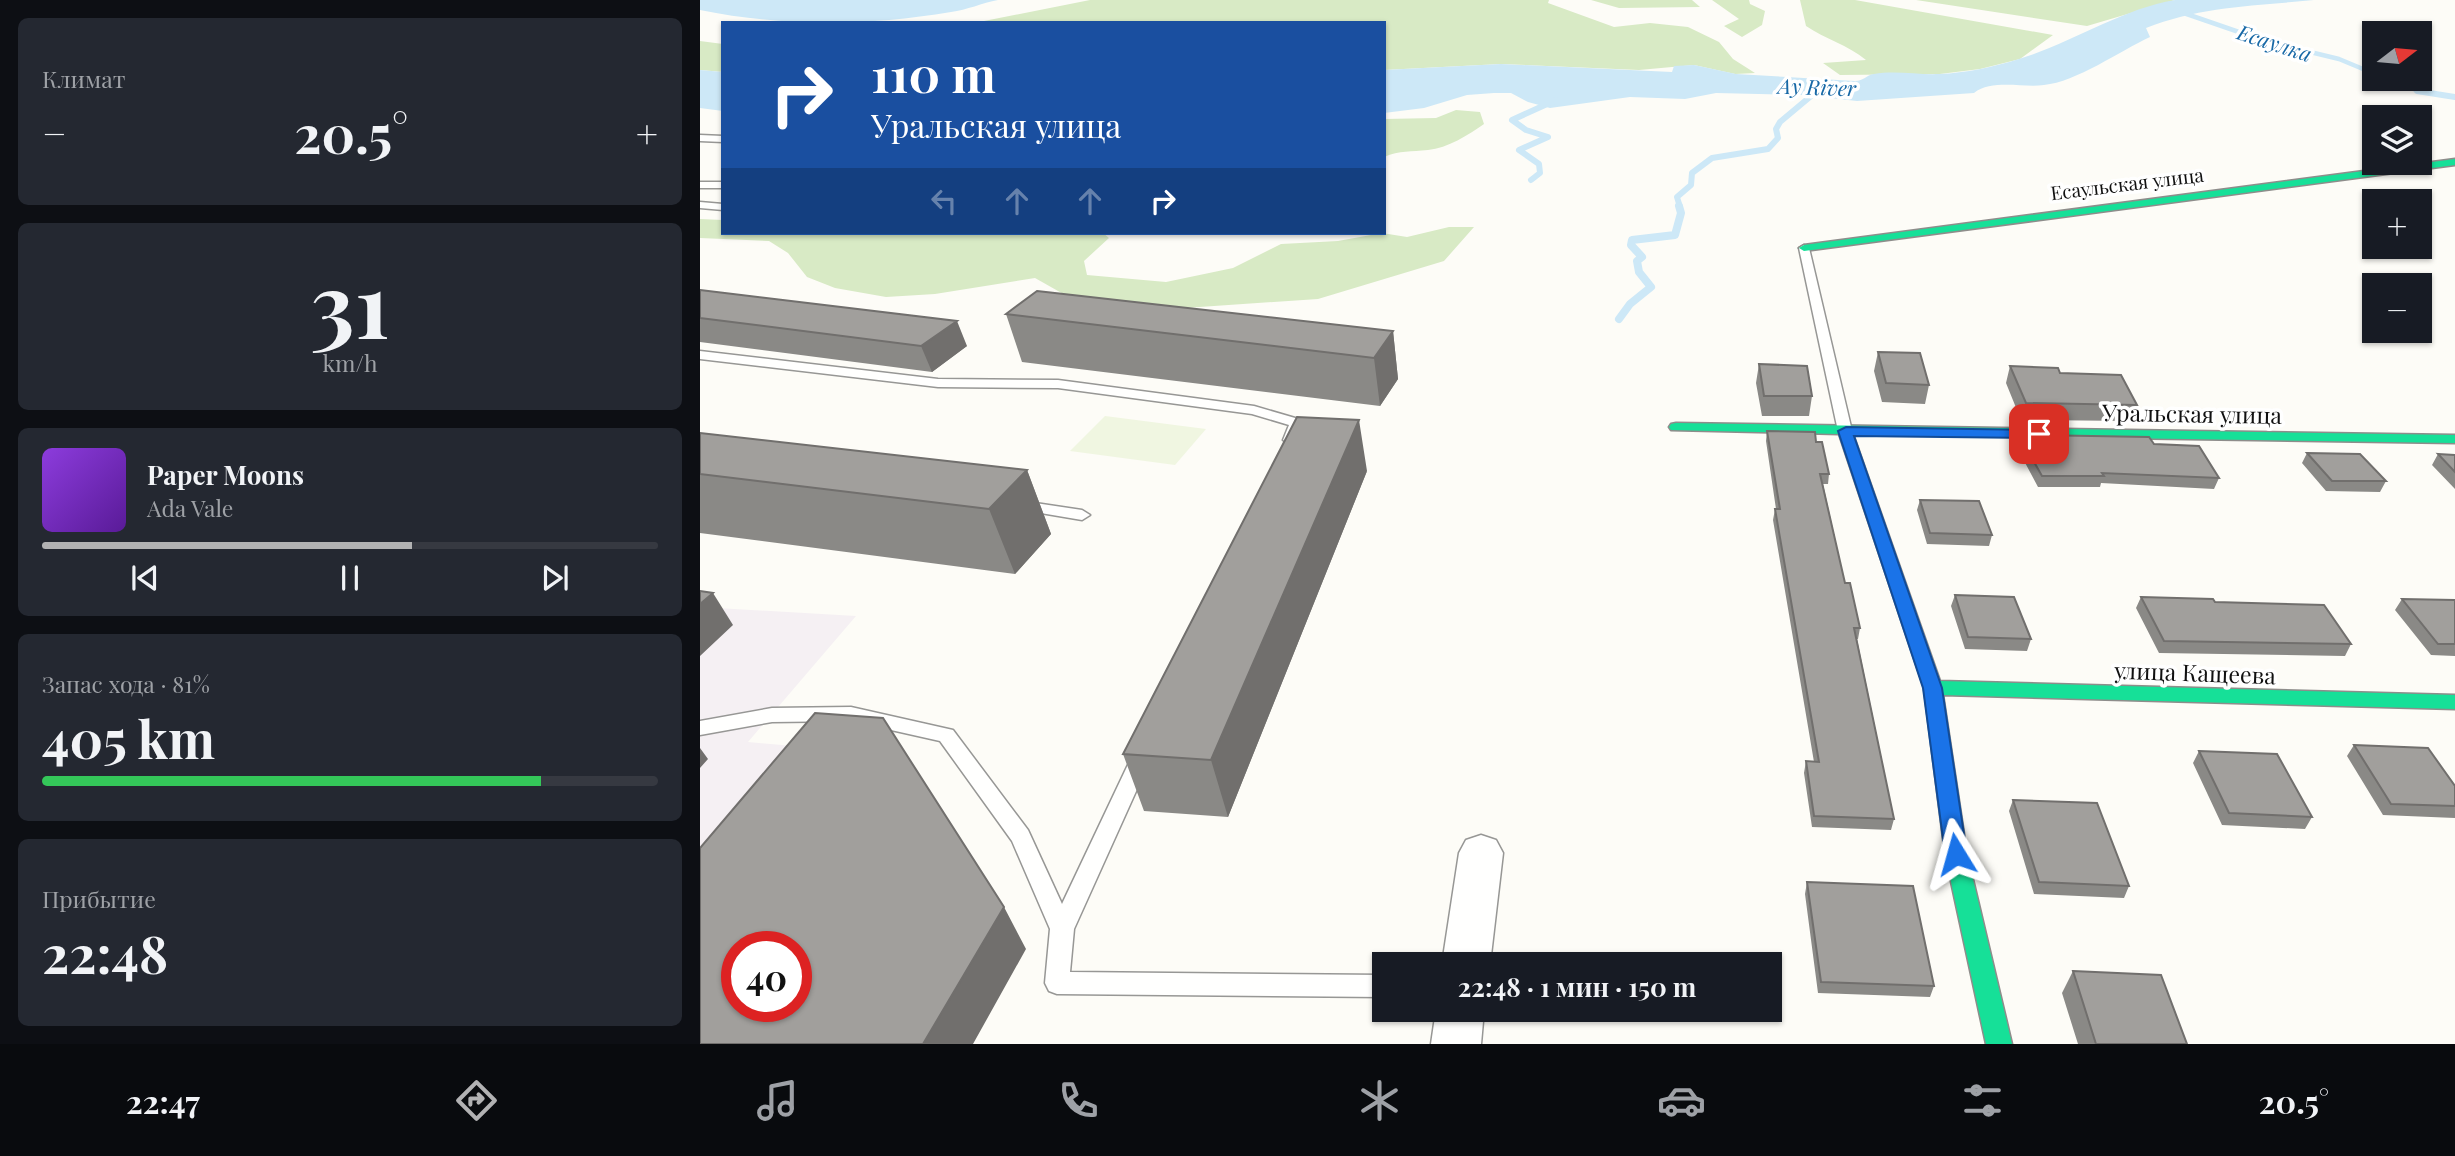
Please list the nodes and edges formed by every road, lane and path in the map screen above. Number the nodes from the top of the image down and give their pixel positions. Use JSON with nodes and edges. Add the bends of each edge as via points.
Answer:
{"nodes":[{"id":1,"x":700,"y":138,"type":"edge"},
{"id":2,"x":721,"y":139,"type":"edge"},
{"id":3,"x":2455,"y":162,"type":"edge"},
{"id":4,"x":700,"y":185,"type":"edge"},
{"id":5,"x":721,"y":185,"type":"edge"},
{"id":6,"x":700,"y":205,"type":"edge"},
{"id":7,"x":721,"y":207,"type":"edge"},
{"id":8,"x":1804,"y":248,"type":"joint"},
{"id":9,"x":700,"y":355,"type":"edge"},
{"id":10,"x":1676,"y":427,"type":"dead end"},
{"id":11,"x":1846,"y":431,"type":"junction"},
{"id":12,"x":2455,"y":439,"type":"edge"},
{"id":13,"x":1281,"y":461,"type":"edge"},
{"id":14,"x":1000,"y":503,"type":"edge"},
{"id":15,"x":1082,"y":514,"type":"dead end"},
{"id":16,"x":1933,"y":688,"type":"junction"},
{"id":17,"x":2455,"y":702,"type":"edge"},
{"id":18,"x":700,"y":728,"type":"edge"},
{"id":19,"x":1149,"y":741,"type":"edge"},
{"id":20,"x":1481,"y":853,"type":"dead end"},
{"id":21,"x":1062,"y":929,"type":"junction"},
{"id":22,"x":1468,"y":952,"type":"edge"},
{"id":23,"x":1372,"y":986,"type":"edge"},
{"id":24,"x":1459,"y":1022,"type":"edge"},
{"id":25,"x":1456,"y":1044,"type":"edge"},
{"id":26,"x":1999,"y":1044,"type":"edge"}],
"edges":[{"from":1,"to":2,"type":"lane"},
{"from":3,"to":8,"type":"street","name":"Есаульская улица"},
{"from":4,"to":5,"type":"lane"},
{"from":6,"to":7,"type":"lane"},
{"from":8,"to":11,"type":"lane"},
{"from":9,"to":13,"type":"lane","via":[[938,383],[1058,384],[1254,410],[1297,423]]},
{"from":10,"to":11,"type":"street","name":"Уральская улица"},
{"from":11,"to":12,"type":"street","name":"Уральская улица"},
{"from":11,"to":16,"type":"street"},
{"from":14,"to":15,"type":"lane"},
{"from":16,"to":17,"type":"street","name":"улица Кащеева"},
{"from":16,"to":26,"type":"street","via":[[1956,854]]},
{"from":18,"to":21,"type":"lane","via":[[772,715],[851,714],[946,735],[1020,836]]},
{"from":19,"to":21,"type":"lane"},
{"from":20,"to":22,"type":"street"},
{"from":21,"to":23,"type":"lane","via":[[1057,983]]},
{"from":24,"to":25,"type":"street"}]}
